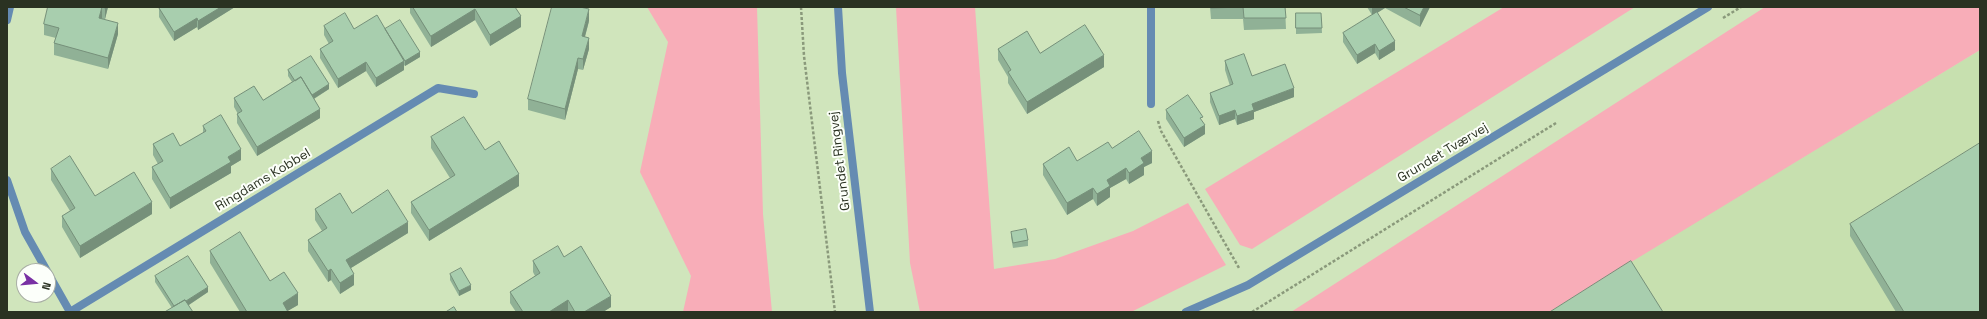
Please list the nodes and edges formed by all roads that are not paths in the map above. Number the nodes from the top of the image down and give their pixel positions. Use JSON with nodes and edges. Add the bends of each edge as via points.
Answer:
{"nodes":[{"id":1,"x":10,"y":7,"type":"edge"},
{"id":2,"x":838,"y":7,"type":"edge"},
{"id":3,"x":1151,"y":7,"type":"edge"},
{"id":4,"x":1708,"y":7,"type":"edge"},
{"id":5,"x":7,"y":20,"type":"edge"},
{"id":6,"x":474,"y":94,"type":"dead end"},
{"id":7,"x":1151,"y":104,"type":"road end"},
{"id":8,"x":7,"y":180,"type":"edge"},
{"id":9,"x":42,"y":263,"type":"edge"},
{"id":10,"x":56,"y":288,"type":"edge"},
{"id":11,"x":70,"y":312,"type":"edge"},
{"id":12,"x":870,"y":312,"type":"edge"},
{"id":13,"x":1186,"y":312,"type":"edge"}],
"edges":[{"from":1,"to":5,"type":"street"},
{"from":2,"to":12,"type":"street","name":"Grundet Ringvej","via":[[842,73]]},
{"from":3,"to":7,"type":"street"},
{"from":4,"to":13,"type":"street","name":"Grundet Tværvej","via":[[1248,284]]},
{"from":6,"to":11,"type":"street","name":"Ringdams Kobbel","via":[[438,88]]},
{"from":8,"to":9,"type":"street","name":"Ringdams Kobbel","via":[[25,232]]},
{"from":10,"to":11,"type":"street","name":"Ringdams Kobbel"}]}
